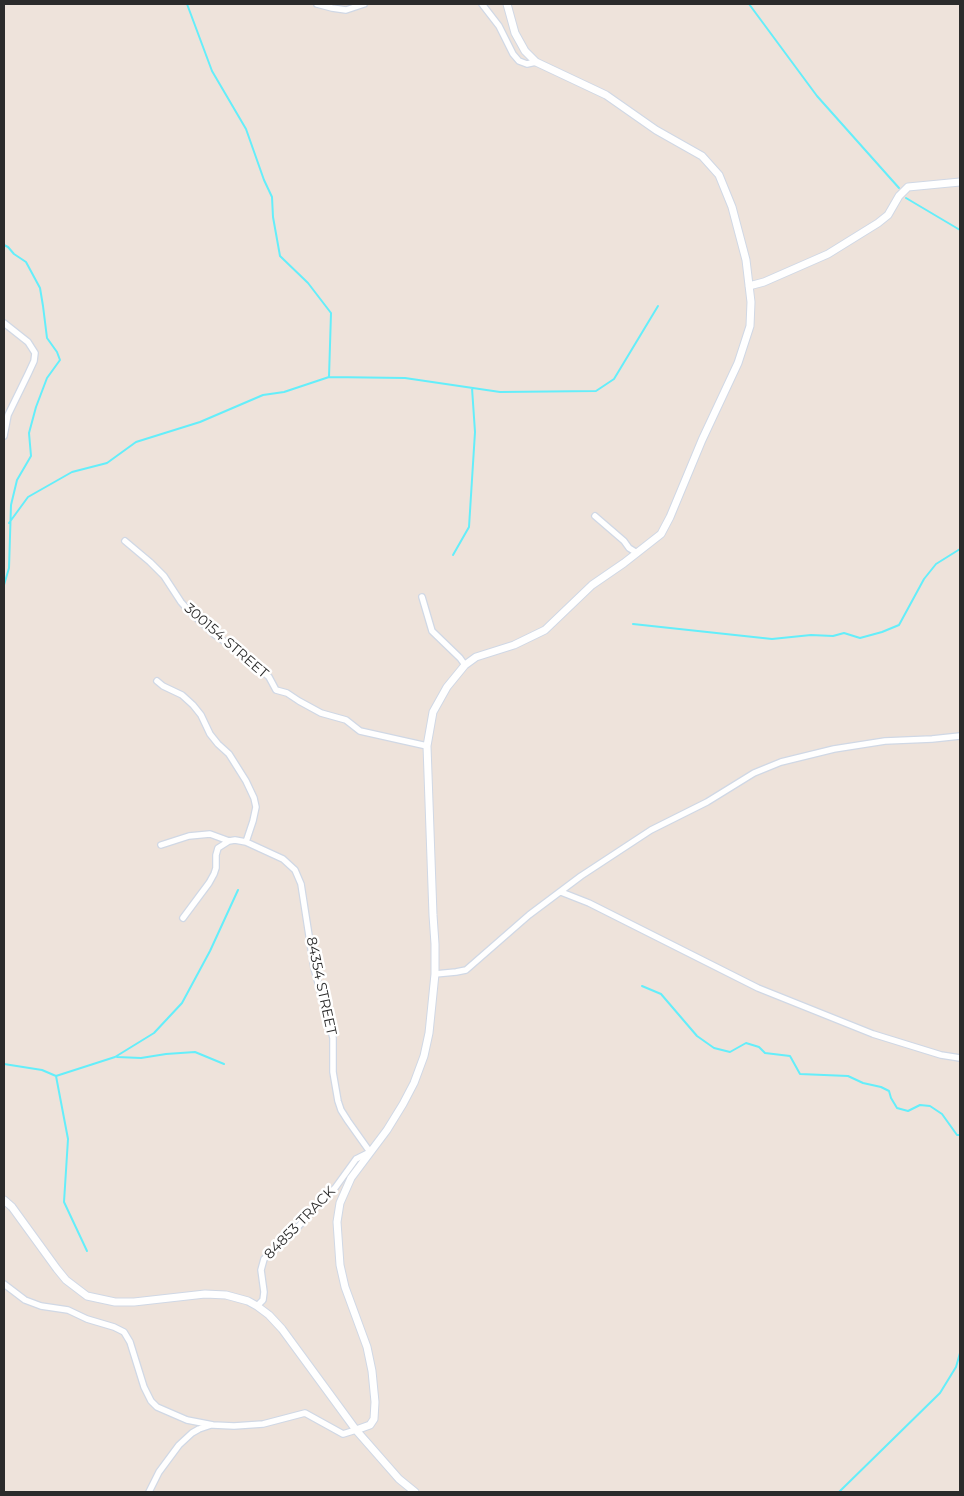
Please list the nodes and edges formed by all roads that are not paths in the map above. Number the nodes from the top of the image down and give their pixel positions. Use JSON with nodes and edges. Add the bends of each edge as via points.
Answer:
{"nodes":[{"id":1,"x":317,"y":4,"type":"edge"},
{"id":2,"x":364,"y":4,"type":"edge"},
{"id":3,"x":482,"y":4,"type":"edge"},
{"id":4,"x":507,"y":4,"type":"edge"},
{"id":5,"x":536,"y":62,"type":"junction"},
{"id":6,"x":960,"y":182,"type":"edge"},
{"id":7,"x":749,"y":286,"type":"junction"},
{"id":8,"x":4,"y":323,"type":"edge"},
{"id":9,"x":4,"y":436,"type":"edge"},
{"id":10,"x":595,"y":516,"type":"dead end"},
{"id":11,"x":125,"y":541,"type":"dead end"},
{"id":12,"x":638,"y":552,"type":"junction"},
{"id":13,"x":422,"y":597,"type":"dead end"},
{"id":14,"x":465,"y":665,"type":"junction"},
{"id":15,"x":157,"y":681,"type":"dead end"},
{"id":16,"x":960,"y":736,"type":"edge"},
{"id":17,"x":427,"y":746,"type":"junction"},
{"id":18,"x":229,"y":841,"type":"junction"},
{"id":19,"x":246,"y":842,"type":"junction"},
{"id":20,"x":161,"y":845,"type":"dead end"},
{"id":21,"x":561,"y":892,"type":"junction"},
{"id":22,"x":183,"y":918,"type":"dead end"},
{"id":23,"x":435,"y":974,"type":"junction"},
{"id":24,"x":960,"y":1058,"type":"edge"},
{"id":25,"x":370,"y":1152,"type":"junction"},
{"id":26,"x":4,"y":1200,"type":"edge"},
{"id":27,"x":4,"y":1284,"type":"edge"},
{"id":28,"x":257,"y":1306,"type":"junction"},
{"id":29,"x":213,"y":1424,"type":"junction"},
{"id":30,"x":370,"y":1425,"type":"junction"},
{"id":31,"x":356,"y":1430,"type":"junction"},
{"id":32,"x":366,"y":1442,"type":"junction"},
{"id":33,"x":149,"y":1492,"type":"edge"},
{"id":34,"x":415,"y":1492,"type":"edge"}],
"edges":[{"from":1,"to":2,"type":"street","via":[[346,10]]},
{"from":3,"to":5,"type":"street","via":[[519,61],[527,64]]},
{"from":4,"to":5,"type":"street","via":[[515,33],[524,51]]},
{"from":5,"to":7,"type":"street","via":[[606,95],[656,130],[702,156],[719,175],[732,207],[746,260]]},
{"from":6,"to":7,"type":"street","via":[[908,187],[888,215],[866,231],[809,263]]},
{"from":7,"to":12,"type":"street","via":[[750,326],[738,362],[670,518],[661,534]]},
{"from":8,"to":9,"type":"street","via":[[28,342],[35,353],[8,415]]},
{"from":10,"to":12,"type":"street","via":[[629,548]]},
{"from":11,"to":17,"type":"street","name":"300154 STREET","via":[[164,576],[188,610],[269,677],[276,690],[321,713],[346,720],[360,730]]},
{"from":12,"to":14,"type":"street","via":[[592,585],[545,630],[514,645],[476,657]]},
{"from":13,"to":14,"type":"street","via":[[432,631]]},
{"from":14,"to":17,"type":"street","via":[[446,687],[433,712]]},
{"from":15,"to":19,"type":"street","via":[[193,705],[210,734],[229,754],[246,781],[256,807]]},
{"from":16,"to":21,"type":"street","via":[[885,740],[782,762],[754,773],[707,802],[651,830]]},
{"from":17,"to":23,"type":"street"},
{"from":18,"to":19,"type":"street"},
{"from":18,"to":20,"type":"street","via":[[210,834]]},
{"from":18,"to":22,"type":"street","via":[[218,848],[214,874]]},
{"from":19,"to":25,"type":"street","name":"84354 STREET","via":[[283,859],[298,876],[314,968],[333,1038],[333,1072],[338,1101]]},
{"from":21,"to":23,"type":"street","via":[[466,970]]},
{"from":21,"to":24,"type":"street","via":[[758,988],[873,1034]]},
{"from":23,"to":25,"type":"street","via":[[424,1056],[403,1104]]},
{"from":25,"to":28,"type":"street","name":"84853 TRACK","via":[[356,1159],[335,1188],[264,1259],[261,1270],[263,1300]]},
{"from":25,"to":30,"type":"street","via":[[351,1178],[336,1222],[345,1287],[367,1346],[372,1371],[376,1412]]},
{"from":26,"to":28,"type":"street","via":[[61,1275],[88,1296],[134,1302],[205,1294],[226,1295]]},
{"from":27,"to":29,"type":"street","via":[[25,1300],[68,1310],[124,1332],[147,1394],[158,1408],[187,1420]]},
{"from":28,"to":31,"type":"street","via":[[282,1330]]},
{"from":29,"to":31,"type":"street","via":[[263,1424],[305,1413],[344,1434]]},
{"from":29,"to":33,"type":"street","via":[[192,1433],[179,1445],[158,1472]]},
{"from":30,"to":31,"type":"street"},
{"from":30,"to":32,"type":"street"},
{"from":31,"to":32,"type":"street"},
{"from":32,"to":34,"type":"street","via":[[398,1479]]}]}
